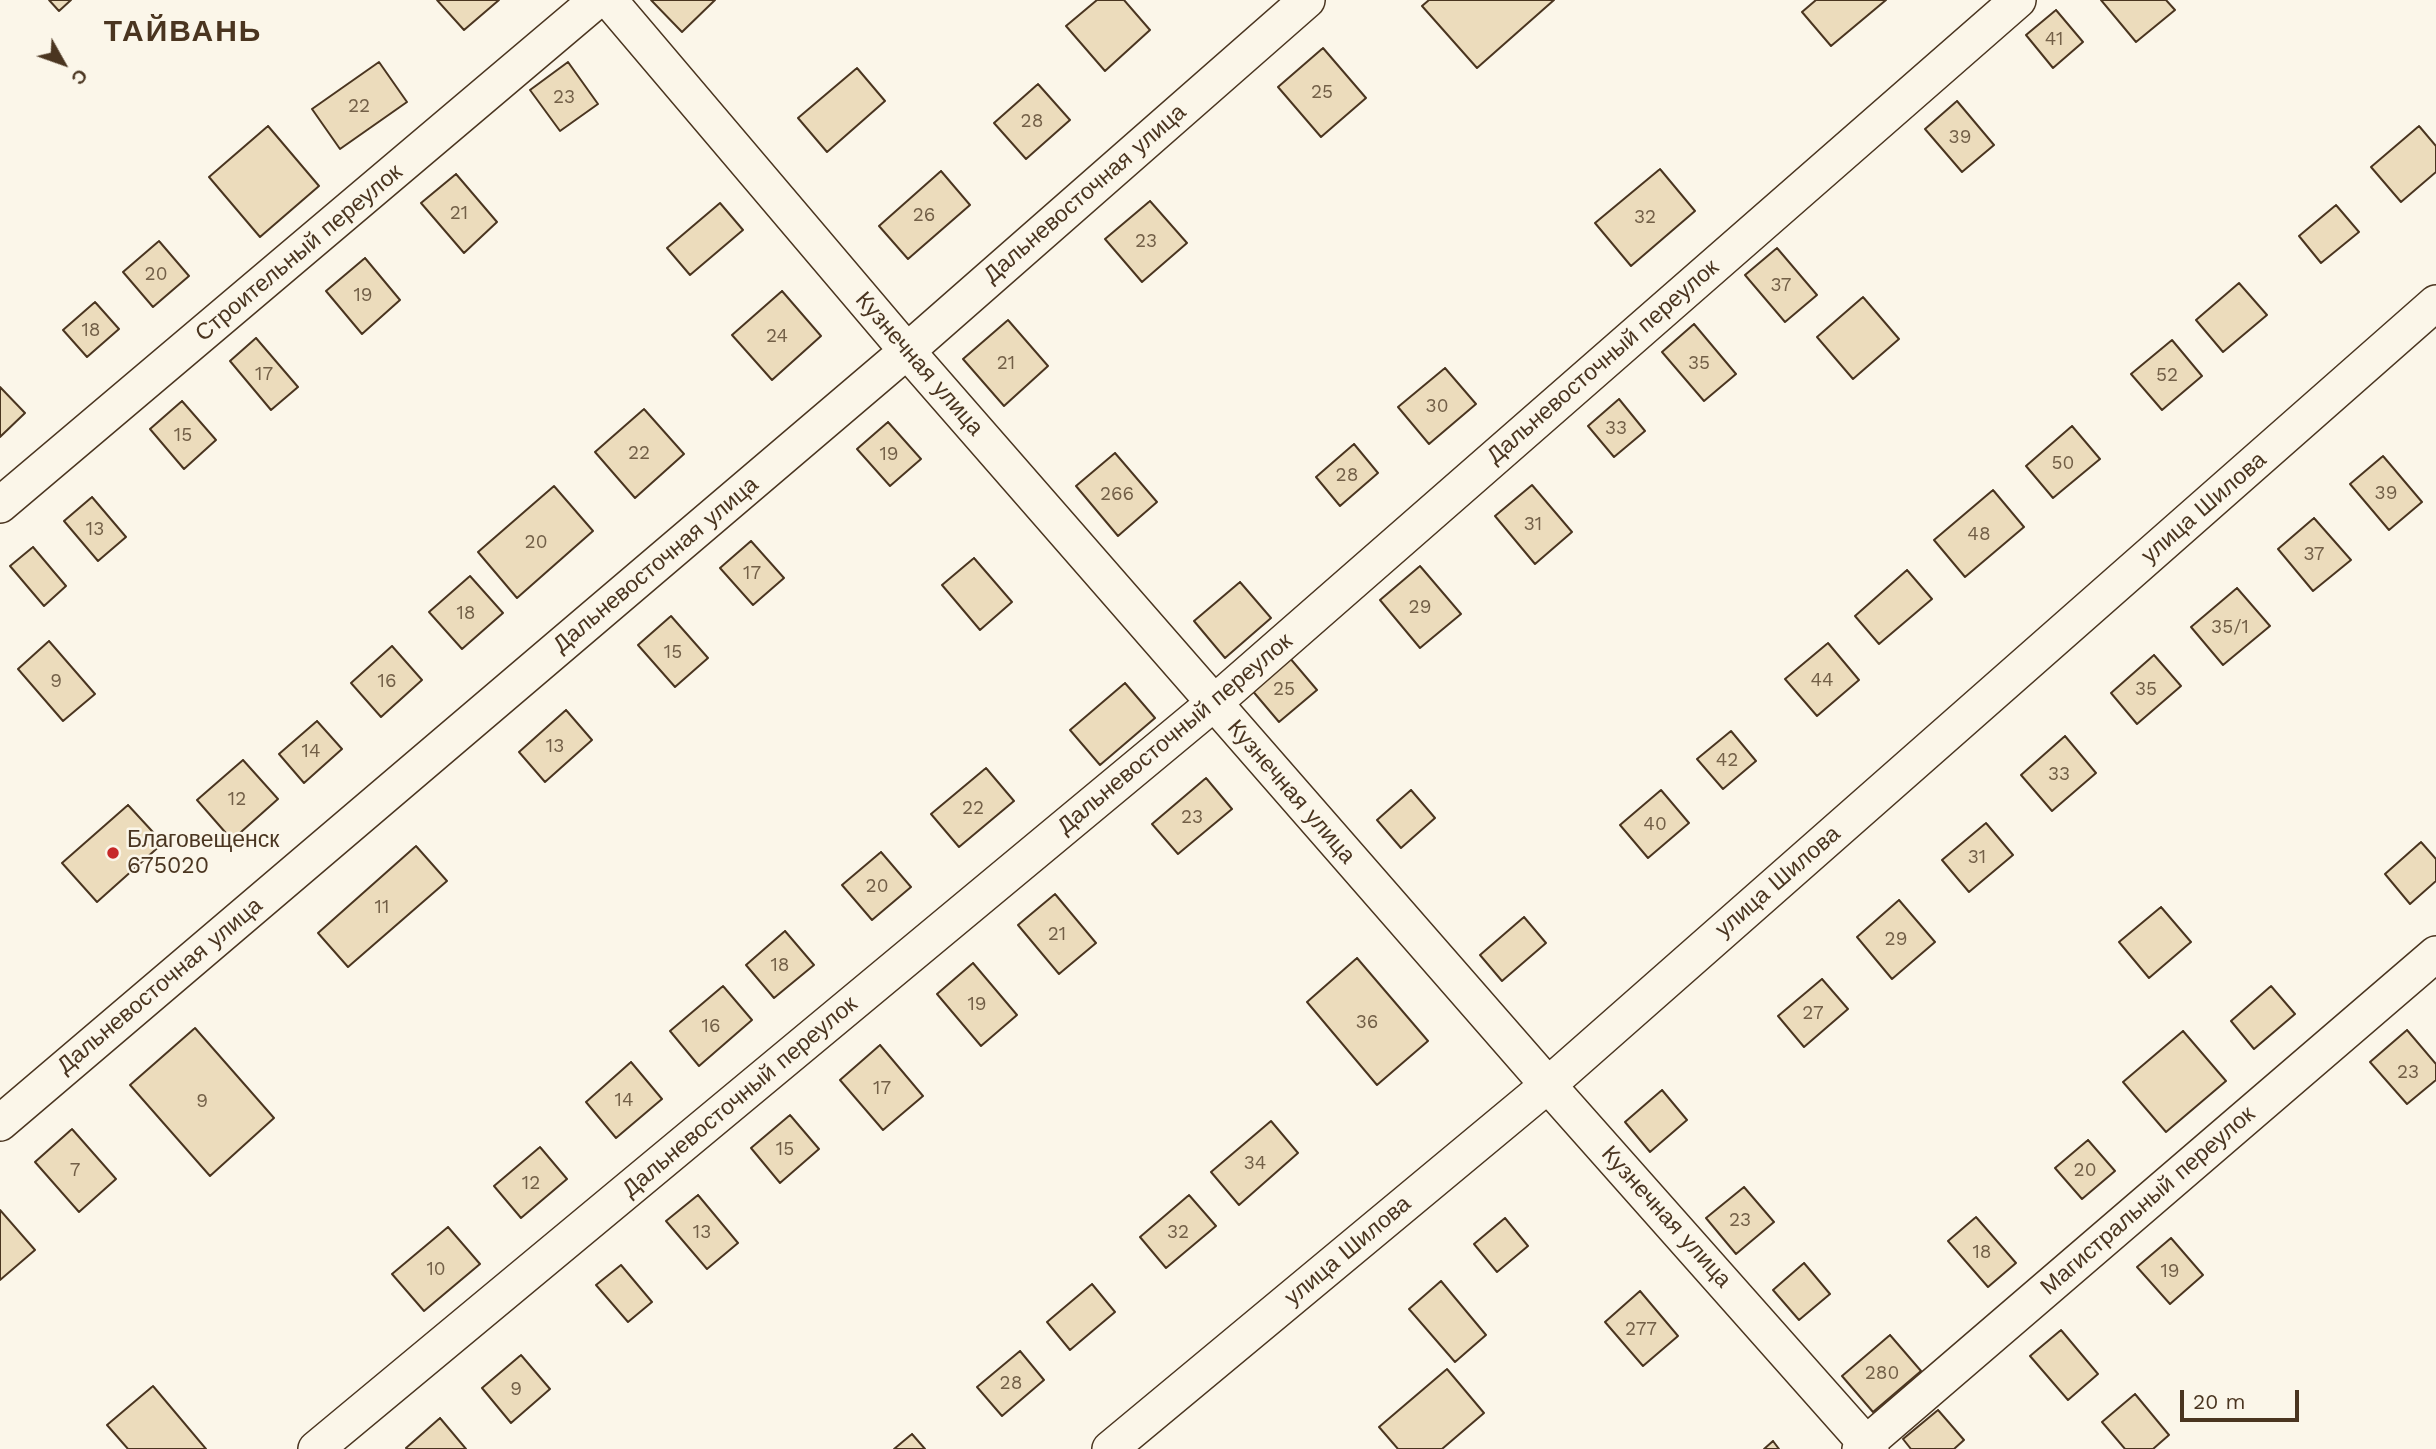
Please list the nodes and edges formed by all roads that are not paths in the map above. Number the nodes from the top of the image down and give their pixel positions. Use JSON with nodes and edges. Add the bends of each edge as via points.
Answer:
{"nodes":[{"id":1,"x":597,"y":0,"type":"edge"},
{"id":2,"x":609,"y":0,"type":"edge"},
{"id":3,"x":1307,"y":0,"type":"edge"},
{"id":4,"x":2018,"y":0,"type":"edge"},
{"id":5,"x":2436,"y":303,"type":"edge"},
{"id":6,"x":907,"y":351,"type":"junction"},
{"id":7,"x":0,"y":505,"type":"edge"},
{"id":8,"x":1214,"y":703,"type":"junction"},
{"id":9,"x":2436,"y":954,"type":"edge"},
{"id":10,"x":1548,"y":1085,"type":"junction"},
{"id":11,"x":0,"y":1123,"type":"edge"},
{"id":12,"x":1866,"y":1447,"type":"edge"},
{"id":13,"x":316,"y":1449,"type":"edge"},
{"id":14,"x":1110,"y":1449,"type":"edge"}],
"edges":[{"from":1,"to":7,"type":"street","name":"Строительный переулок"},
{"from":2,"to":6,"type":"street","name":"Кузнечная улица"},
{"from":3,"to":6,"type":"street","name":"Дальневосточная улица"},
{"from":4,"to":8,"type":"street","name":"Дальневосточный переулок"},
{"from":5,"to":10,"type":"street","name":"улица Шилова"},
{"from":6,"to":8,"type":"street","name":"Кузнечная улица"},
{"from":6,"to":11,"type":"street","name":"Дальневосточная улица"},
{"from":8,"to":10,"type":"street","name":"Кузнечная улица"},
{"from":8,"to":13,"type":"street","name":"Дальневосточный переулок"},
{"from":9,"to":12,"type":"street","name":"Магистральный переулок"},
{"from":10,"to":12,"type":"street","name":"Кузнечная улица"},
{"from":10,"to":14,"type":"street","name":"улица Шилова"}]}
